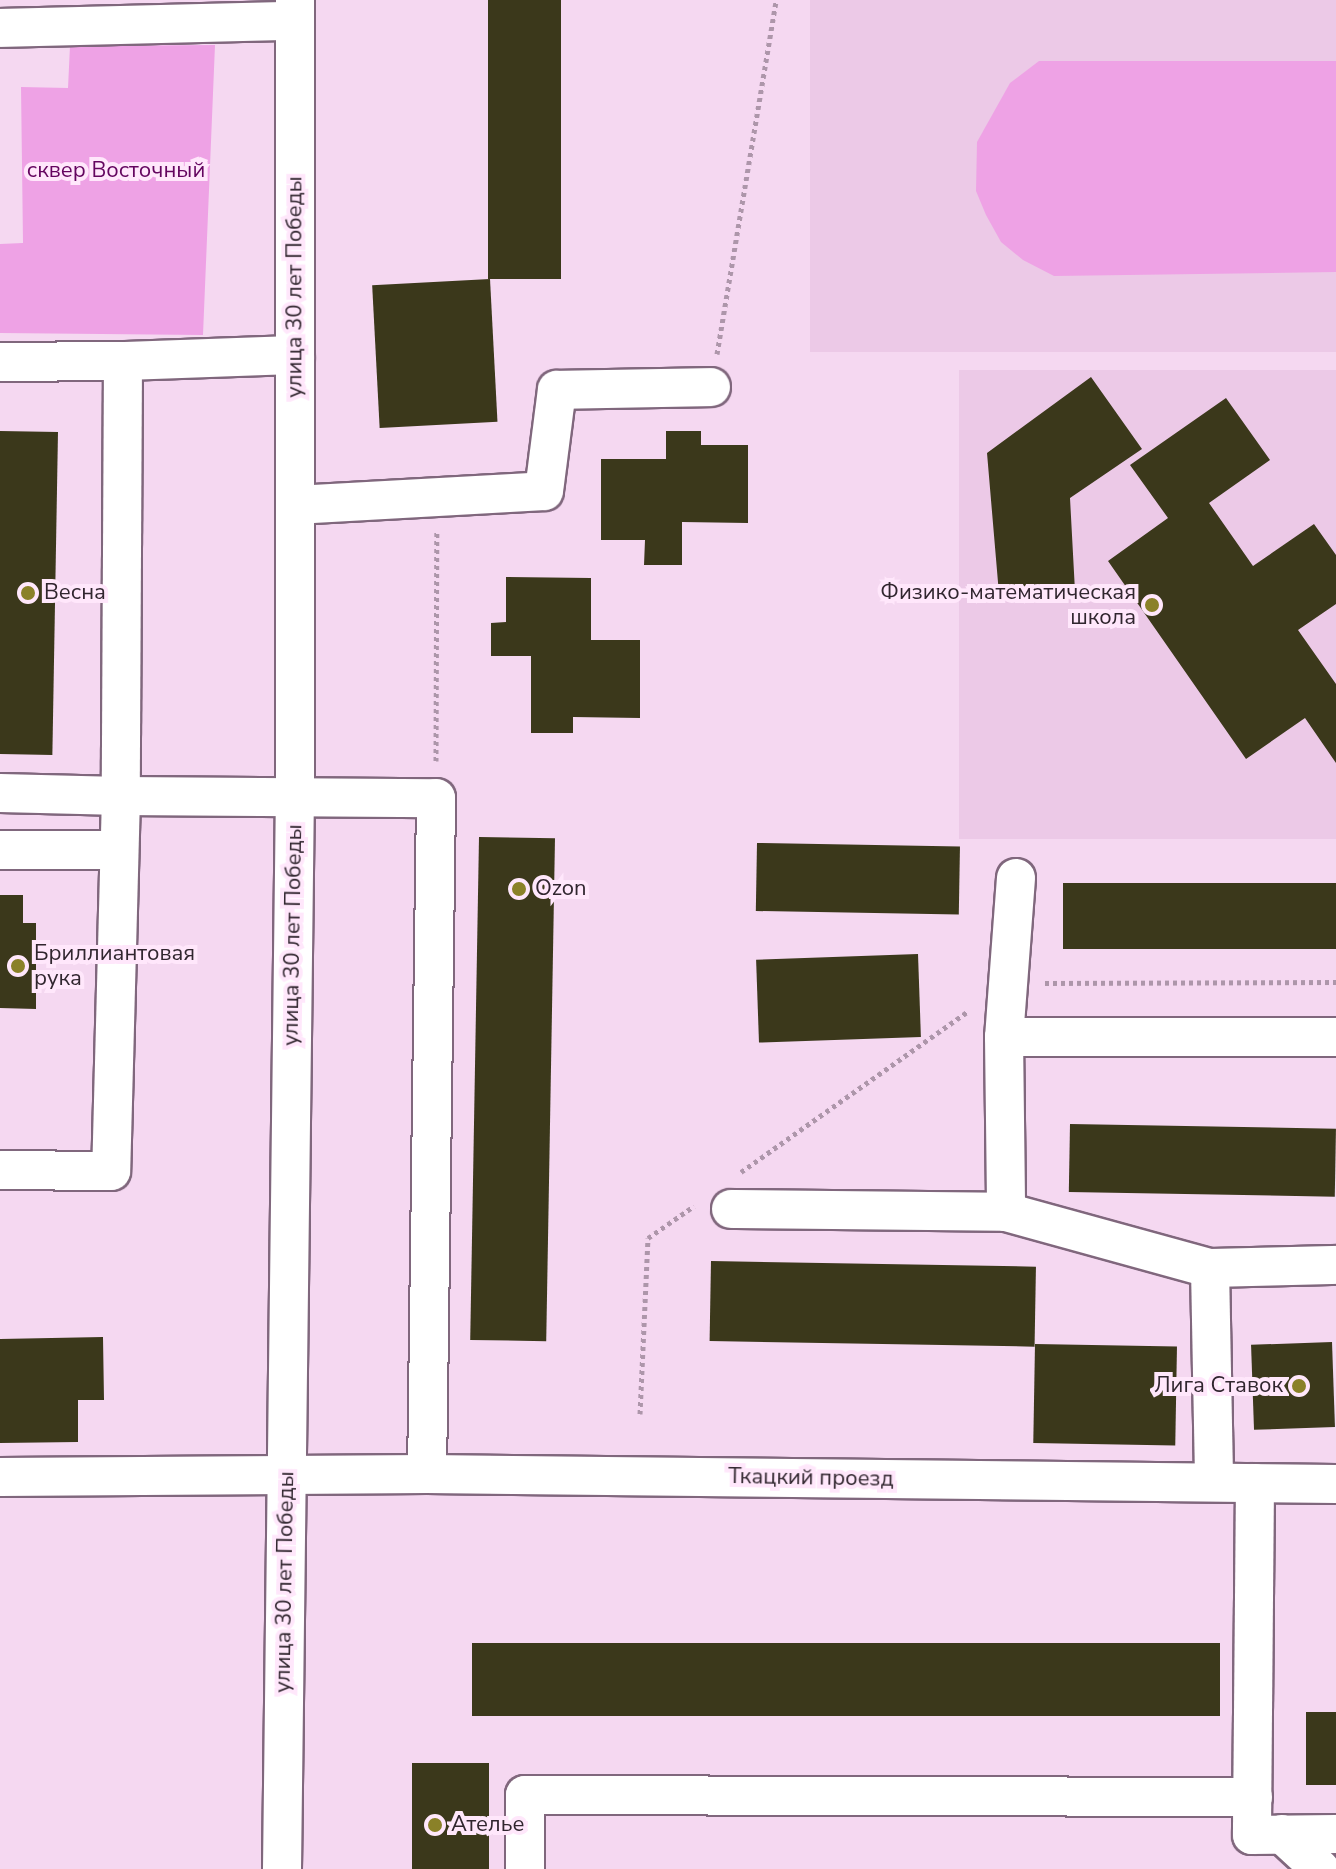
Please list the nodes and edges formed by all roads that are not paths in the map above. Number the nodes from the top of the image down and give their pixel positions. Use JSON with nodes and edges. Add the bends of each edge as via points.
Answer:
{"nodes":[{"id":1,"x":295,"y":10,"type":"edge"},
{"id":2,"x":0,"y":28,"type":"edge"},
{"id":3,"x":295,"y":355,"type":"junction"},
{"id":4,"x":123,"y":361,"type":"junction"},
{"id":5,"x":0,"y":362,"type":"edge"},
{"id":6,"x":711,"y":387,"type":"road end"},
{"id":7,"x":296,"y":505,"type":"junction"},
{"id":8,"x":0,"y":793,"type":"edge"},
{"id":9,"x":121,"y":796,"type":"junction"},
{"id":10,"x":295,"y":797,"type":"junction"},
{"id":11,"x":0,"y":850,"type":"edge"},
{"id":12,"x":115,"y":850,"type":"junction"},
{"id":13,"x":1016,"y":878,"type":"dead end"},
{"id":14,"x":1004,"y":1037,"type":"junction"},
{"id":15,"x":1336,"y":1037,"type":"edge"},
{"id":16,"x":0,"y":1170,"type":"edge"},
{"id":17,"x":722,"y":1195,"type":"road end"},
{"id":18,"x":1006,"y":1212,"type":"junction"},
{"id":19,"x":1336,"y":1265,"type":"edge"},
{"id":20,"x":1210,"y":1268,"type":"junction"},
{"id":21,"x":427,"y":1474,"type":"junction"},
{"id":22,"x":286,"y":1475,"type":"junction"},
{"id":23,"x":0,"y":1477,"type":"edge"},
{"id":24,"x":1214,"y":1482,"type":"junction"},
{"id":25,"x":1255,"y":1483,"type":"junction"},
{"id":26,"x":1336,"y":1484,"type":"edge"},
{"id":27,"x":1253,"y":1797,"type":"junction"},
{"id":28,"x":1282,"y":1834,"type":"junction"},
{"id":29,"x":1336,"y":1834,"type":"edge"},
{"id":30,"x":282,"y":1869,"type":"edge"},
{"id":31,"x":525,"y":1869,"type":"edge"},
{"id":32,"x":1320,"y":1869,"type":"edge"}],
"edges":[{"from":1,"to":2,"type":"street"},
{"from":1,"to":3,"type":"street","name":"улица 30 лет Победы"},
{"from":3,"to":4,"type":"street"},
{"from":3,"to":7,"type":"street","name":"улица 30 лет Победы"},
{"from":4,"to":5,"type":"street"},
{"from":4,"to":9,"type":"street"},
{"from":6,"to":7,"type":"street","via":[[557,390],[544,491]]},
{"from":7,"to":10,"type":"street","name":"улица 30 лет Победы"},
{"from":8,"to":9,"type":"street"},
{"from":9,"to":10,"type":"street"},
{"from":9,"to":12,"type":"street"},
{"from":10,"to":21,"type":"street","via":[[436,798]]},
{"from":10,"to":22,"type":"street","name":"улица 30 лет Победы"},
{"from":11,"to":12,"type":"street"},
{"from":12,"to":16,"type":"street","via":[[111,1171]]},
{"from":13,"to":14,"type":"street"},
{"from":14,"to":15,"type":"street"},
{"from":14,"to":18,"type":"street"},
{"from":17,"to":18,"type":"street"},
{"from":18,"to":20,"type":"street"},
{"from":19,"to":20,"type":"street"},
{"from":20,"to":24,"type":"street"},
{"from":21,"to":22,"type":"street","name":"Ткацкий проезд"},
{"from":21,"to":24,"type":"street","name":"Ткацкий проезд"},
{"from":22,"to":23,"type":"street","name":"Ткацкий проезд"},
{"from":22,"to":30,"type":"street","name":"улица 30 лет Победы"},
{"from":24,"to":25,"type":"street","name":"Ткацкий проезд"},
{"from":25,"to":26,"type":"street","name":"Ткацкий проезд"},
{"from":25,"to":27,"type":"street"},
{"from":27,"to":28,"type":"street","via":[[1252,1835]]},
{"from":27,"to":31,"type":"street","via":[[525,1795]]},
{"from":28,"to":29,"type":"street"},
{"from":28,"to":32,"type":"street"}]}
